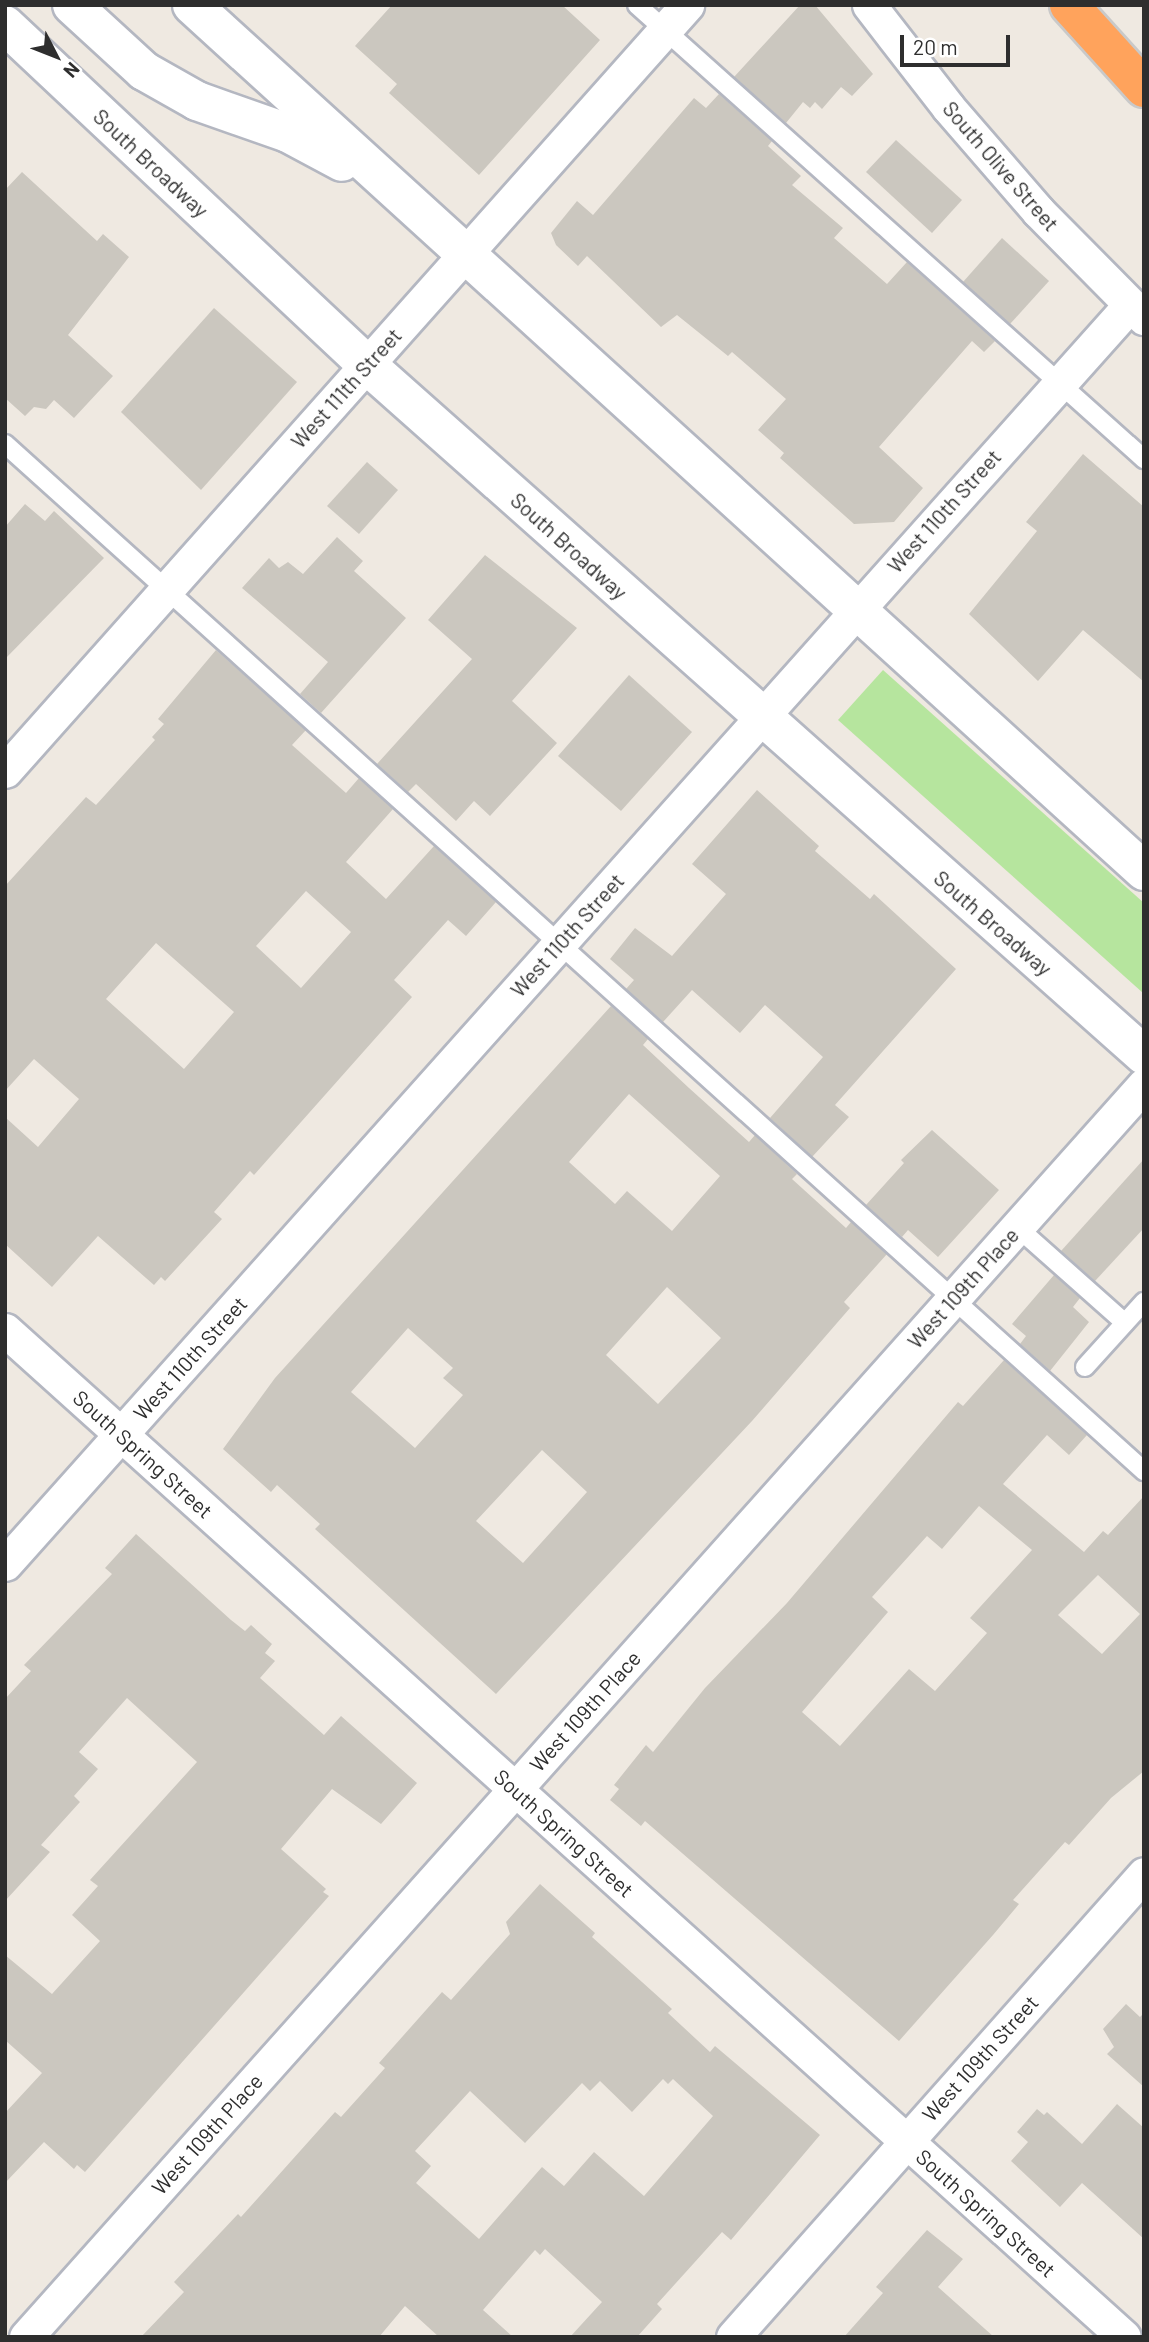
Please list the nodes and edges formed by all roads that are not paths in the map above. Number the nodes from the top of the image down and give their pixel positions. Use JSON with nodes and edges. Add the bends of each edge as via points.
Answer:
{"nodes":[{"id":1,"x":72,"y":5,"type":"edge"},
{"id":2,"x":192,"y":5,"type":"edge"},
{"id":3,"x":637,"y":5,"type":"edge"},
{"id":4,"x":687,"y":5,"type":"edge"},
{"id":5,"x":869,"y":5,"type":"edge"},
{"id":6,"x":1069,"y":5,"type":"edge"},
{"id":7,"x":5,"y":25,"type":"edge"},
{"id":8,"x":664,"y":31,"type":"junction"},
{"id":9,"x":1144,"y":88,"type":"edge"},
{"id":10,"x":390,"y":188,"type":"junction"},
{"id":11,"x":464,"y":257,"type":"junction"},
{"id":12,"x":1137,"y":312,"type":"edge"},
{"id":13,"x":367,"y":365,"type":"junction"},
{"id":14,"x":1059,"y":383,"type":"junction"},
{"id":15,"x":5,"y":444,"type":"edge"},
{"id":16,"x":1144,"y":459,"type":"edge"},
{"id":17,"x":167,"y":590,"type":"junction"},
{"id":18,"x":853,"y":611,"type":"junction"},
{"id":19,"x":760,"y":717,"type":"junction"},
{"id":20,"x":5,"y":771,"type":"edge"},
{"id":21,"x":1144,"y":871,"type":"edge"},
{"id":22,"x":560,"y":943,"type":"junction"},
{"id":23,"x":1144,"y":1055,"type":"edge"},
{"id":24,"x":1144,"y":1085,"type":"edge"},
{"id":25,"x":1017,"y":1227,"type":"junction"},
{"id":26,"x":955,"y":1297,"type":"junction"},
{"id":27,"x":1144,"y":1302,"type":"edge"},
{"id":28,"x":1125,"y":1323,"type":"junction"},
{"id":29,"x":5,"y":1330,"type":"edge"},
{"id":30,"x":1086,"y":1367,"type":"dead end"},
{"id":31,"x":121,"y":1434,"type":"junction"},
{"id":32,"x":1144,"y":1471,"type":"edge"},
{"id":33,"x":5,"y":1564,"type":"edge"},
{"id":34,"x":516,"y":1789,"type":"junction"},
{"id":35,"x":1144,"y":1874,"type":"edge"},
{"id":36,"x":906,"y":2141,"type":"junction"},
{"id":37,"x":26,"y":2337,"type":"edge"},
{"id":38,"x":733,"y":2337,"type":"edge"},
{"id":39,"x":1124,"y":2337,"type":"edge"}],
"edges":[{"from":1,"to":10,"type":"main road","via":[[144,71],[197,101],[288,133]]},
{"from":2,"to":10,"type":"main road"},
{"from":3,"to":8,"type":"lane"},
{"from":4,"to":8,"type":"street","name":"West 111th Street"},
{"from":5,"to":12,"type":"street","name":"South Olive Street","via":[[957,118]]},
{"from":6,"to":9,"type":"highway","bridge":true},
{"from":7,"to":13,"type":"main road","name":"South Broadway"},
{"from":8,"to":11,"type":"street","name":"West 111th Street"},
{"from":8,"to":14,"type":"lane"},
{"from":10,"to":11,"type":"main road"},
{"from":11,"to":13,"type":"street","name":"West 111th Street"},
{"from":11,"to":18,"type":"main road"},
{"from":12,"to":14,"type":"street","name":"West 110th Street"},
{"from":13,"to":17,"type":"street","name":"West 111th Street"},
{"from":13,"to":19,"type":"main road","name":"South Broadway"},
{"from":14,"to":16,"type":"lane"},
{"from":14,"to":18,"type":"street","name":"West 110th Street"},
{"from":15,"to":17,"type":"lane"},
{"from":17,"to":20,"type":"street","name":"West 111th Street"},
{"from":17,"to":22,"type":"lane"},
{"from":18,"to":19,"type":"street","name":"West 110th Street"},
{"from":18,"to":21,"type":"main road"},
{"from":19,"to":22,"type":"street","name":"West 110th Street"},
{"from":19,"to":23,"type":"main road","name":"South Broadway"},
{"from":22,"to":26,"type":"lane"},
{"from":22,"to":31,"type":"street","name":"West 110th Street"},
{"from":24,"to":25,"type":"street","name":"West 109th Place"},
{"from":25,"to":26,"type":"street","name":"West 109th Place"},
{"from":25,"to":28,"type":"lane"},
{"from":26,"to":32,"type":"lane"},
{"from":26,"to":34,"type":"street","name":"West 109th Place"},
{"from":27,"to":28,"type":"lane"},
{"from":28,"to":30,"type":"lane"},
{"from":29,"to":31,"type":"street","name":"South Spring Street"},
{"from":31,"to":33,"type":"street","name":"West 110th Street"},
{"from":31,"to":34,"type":"street","name":"South Spring Street"},
{"from":34,"to":36,"type":"street","name":"South Spring Street"},
{"from":34,"to":37,"type":"street","name":"West 109th Place"},
{"from":35,"to":36,"type":"street","name":"West 109th Street"},
{"from":36,"to":38,"type":"street","name":"West 109th Street"},
{"from":36,"to":39,"type":"street","name":"South Spring Street"}]}
